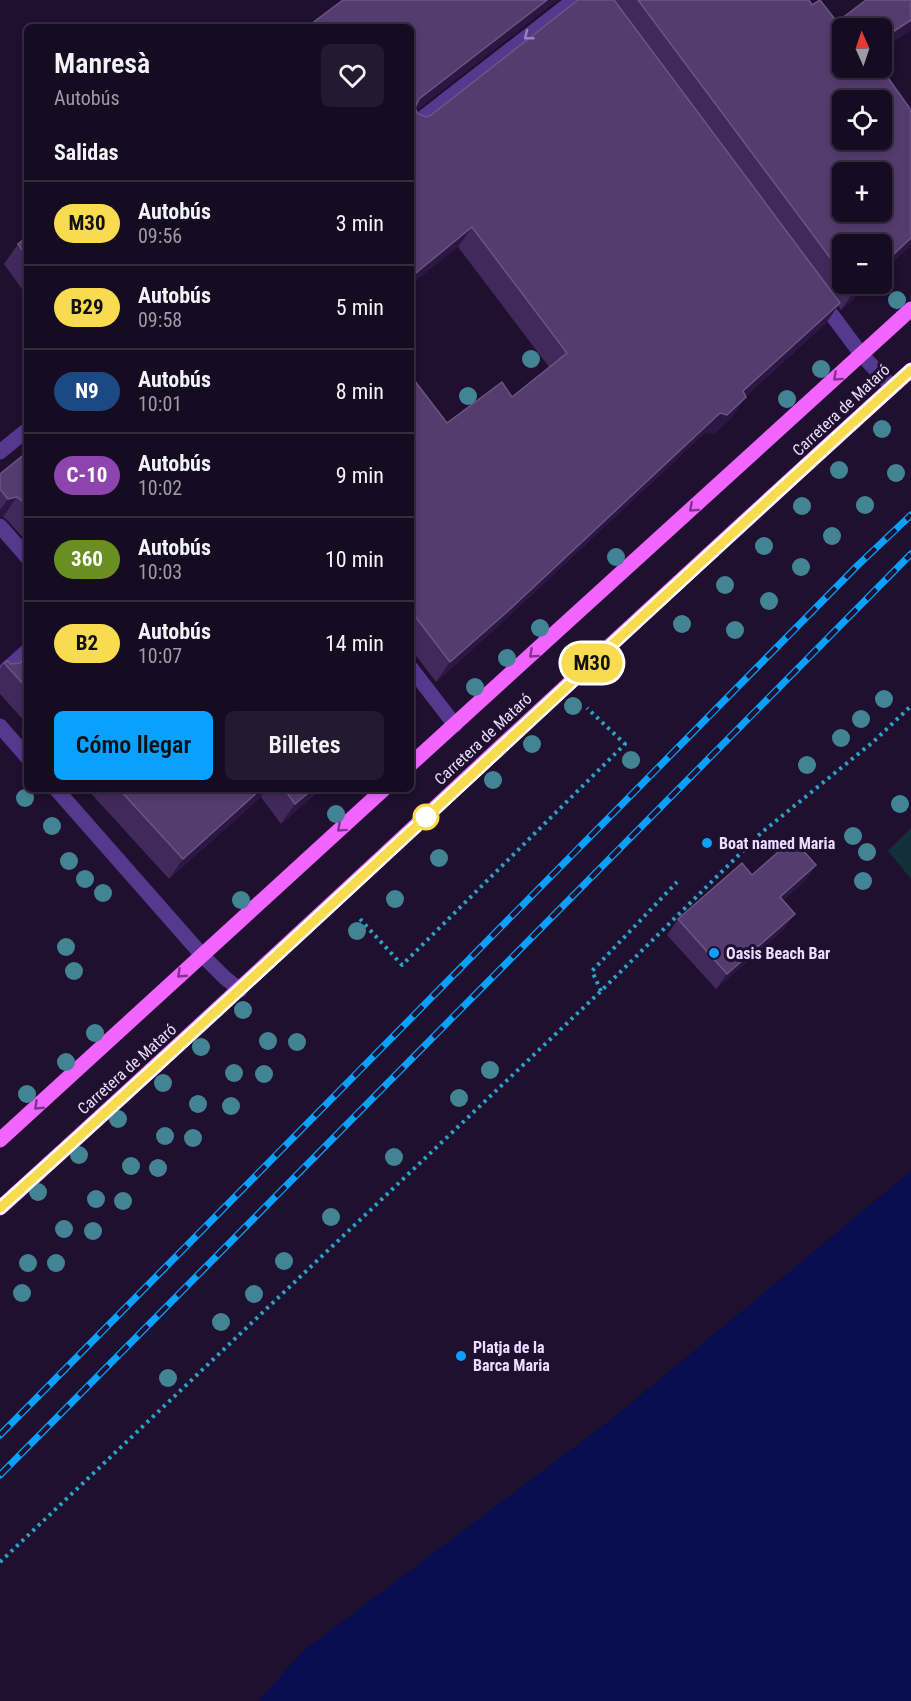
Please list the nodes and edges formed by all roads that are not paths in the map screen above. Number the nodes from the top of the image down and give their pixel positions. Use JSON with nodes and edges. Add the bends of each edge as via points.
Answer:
{"nodes":[{"id":1,"x":574,"y":0,"type":"edge"},
{"id":2,"x":414,"y":125,"type":"edge"},
{"id":3,"x":814,"y":291,"type":"edge"},
{"id":4,"x":911,"y":309,"type":"edge"},
{"id":5,"x":861,"y":354,"type":"junction"},
{"id":6,"x":911,"y":370,"type":"edge"},
{"id":7,"x":892,"y":387,"type":"junction"},
{"id":8,"x":24,"y":432,"type":"edge"},
{"id":9,"x":0,"y":452,"type":"edge"},
{"id":10,"x":0,"y":526,"type":"edge"},
{"id":11,"x":24,"y":553,"type":"edge"},
{"id":12,"x":24,"y":654,"type":"edge"},
{"id":13,"x":414,"y":672,"type":"edge"},
{"id":14,"x":0,"y":675,"type":"edge"},
{"id":15,"x":455,"y":725,"type":"junction"},
{"id":16,"x":0,"y":726,"type":"edge"},
{"id":17,"x":24,"y":754,"type":"edge"},
{"id":18,"x":414,"y":762,"type":"edge"},
{"id":19,"x":59,"y":792,"type":"edge"},
{"id":20,"x":381,"y":792,"type":"edge"},
{"id":21,"x":202,"y":955,"type":"junction"},
{"id":22,"x":240,"y":990,"type":"junction"},
{"id":23,"x":0,"y":1140,"type":"edge"},
{"id":24,"x":0,"y":1208,"type":"edge"}],
"edges":[{"from":1,"to":2,"type":"street","one_way":true},
{"from":3,"to":5,"type":"street"},
{"from":4,"to":5,"type":"main road","name":"Carretera de Mataró"},
{"from":5,"to":7,"type":"street"},
{"from":5,"to":15,"type":"main road","name":"Carretera de Mataró","one_way":true},
{"from":6,"to":7,"type":"main road","name":"Carretera de Mataró"},
{"from":7,"to":22,"type":"main road","name":"Carretera de Mataró"},
{"from":8,"to":9,"type":"street"},
{"from":10,"to":11,"type":"street"},
{"from":12,"to":14,"type":"street"},
{"from":13,"to":15,"type":"street"},
{"from":15,"to":18,"type":"main road","name":"Carretera de Mataró"},
{"from":16,"to":17,"type":"street"},
{"from":19,"to":21,"type":"street"},
{"from":20,"to":21,"type":"main road","name":"Carretera de Mataró","one_way":true},
{"from":21,"to":22,"type":"street"},
{"from":21,"to":23,"type":"main road","name":"Carretera de Mataró","one_way":true},
{"from":22,"to":24,"type":"main road","name":"Carretera de Mataró"}]}
